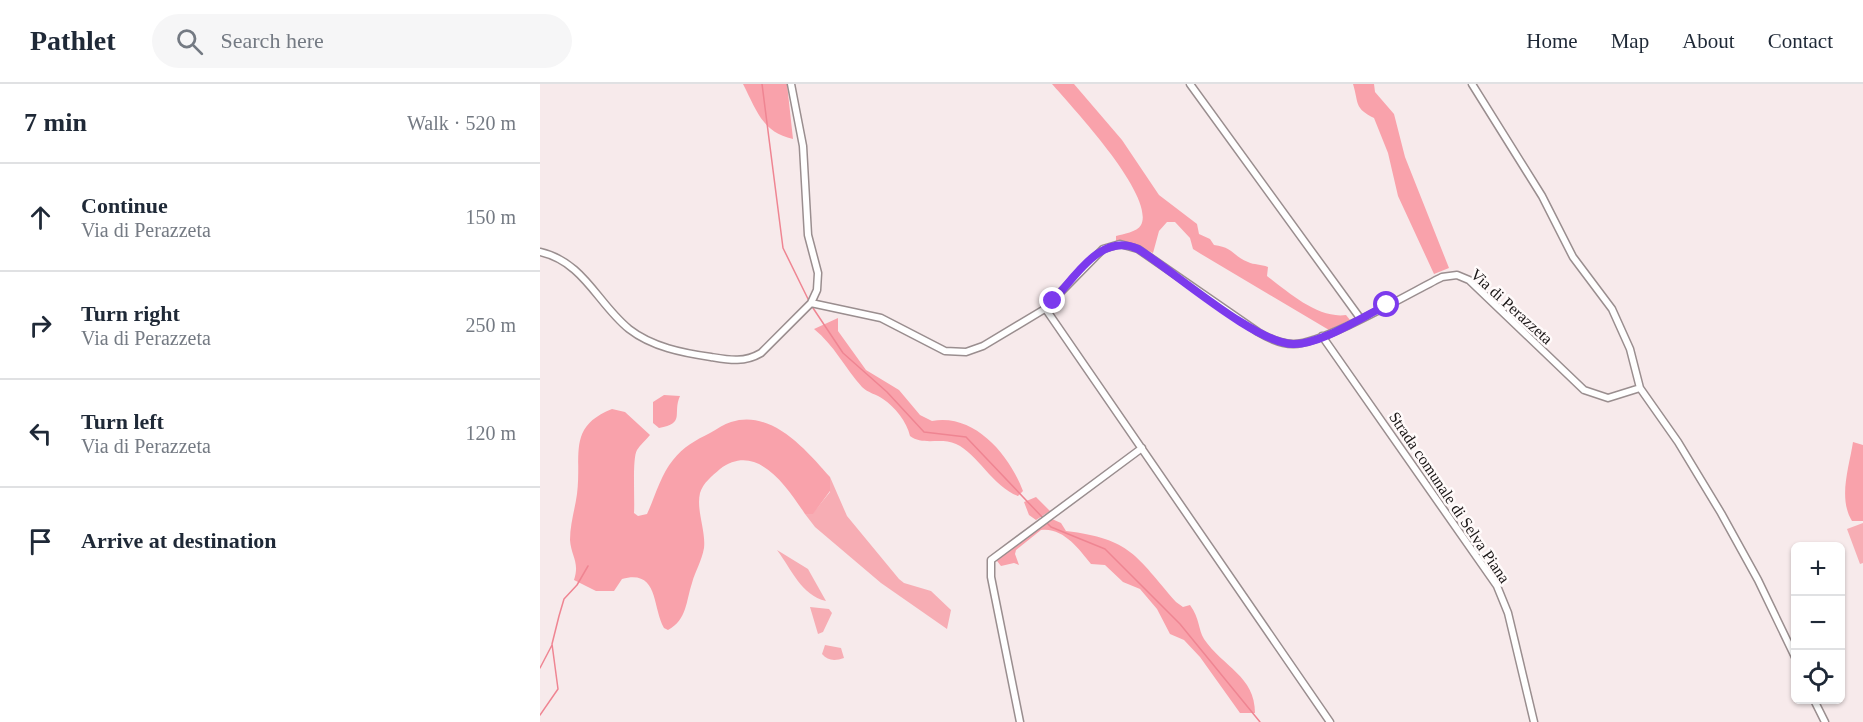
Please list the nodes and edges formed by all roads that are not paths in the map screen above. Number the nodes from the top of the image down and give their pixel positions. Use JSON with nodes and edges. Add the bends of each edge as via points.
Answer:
{"nodes":[{"id":1,"x":790,"y":84,"type":"edge"},
{"id":2,"x":1190,"y":84,"type":"edge"},
{"id":3,"x":1472,"y":84,"type":"edge"},
{"id":4,"x":540,"y":252,"type":"edge"},
{"id":5,"x":811,"y":303,"type":"junction"},
{"id":6,"x":1045,"y":308,"type":"junction"},
{"id":7,"x":1360,"y":318,"type":"junction"},
{"id":8,"x":1322,"y":336,"type":"junction"},
{"id":9,"x":1640,"y":388,"type":"junction"},
{"id":10,"x":1142,"y":448,"type":"junction"},
{"id":11,"x":1792,"y":650,"type":"edge"},
{"id":12,"x":1816,"y":704,"type":"edge"},
{"id":13,"x":1020,"y":722,"type":"edge"},
{"id":14,"x":1330,"y":722,"type":"edge"},
{"id":15,"x":1534,"y":722,"type":"edge"},
{"id":16,"x":1825,"y":722,"type":"edge"}],
"edges":[{"from":1,"to":5,"type":"street","via":[[803,146],[808,235],[818,273]]},
{"from":2,"to":7,"type":"street"},
{"from":3,"to":9,"type":"street","via":[[1542,196],[1575,260],[1609,304],[1627,342]]},
{"from":4,"to":5,"type":"street","via":[[574,267],[639,335],[669,348],[704,356],[735,360],[753,357],[779,337]]},
{"from":5,"to":6,"type":"street","name":"Via di Perazzeta","via":[[881,318],[955,353],[983,346]]},
{"from":6,"to":8,"type":"street","name":"Via di Perazzeta","via":[[1100,251],[1125,244],[1269,338],[1293,344]]},
{"from":6,"to":10,"type":"street"},
{"from":7,"to":8,"type":"street","name":"Via di Perazzeta"},
{"from":7,"to":9,"type":"street","name":"Via di Perazzeta","via":[[1442,277],[1459,276],[1470,281],[1584,390],[1608,398]]},
{"from":8,"to":15,"type":"street","name":"Strada comunale di Selva Piana","via":[[1497,586],[1508,613]]},
{"from":9,"to":11,"type":"street","via":[[1721,513]]},
{"from":10,"to":13,"type":"street","via":[[991,560]]},
{"from":10,"to":14,"type":"street"},
{"from":12,"to":16,"type":"street"}]}
